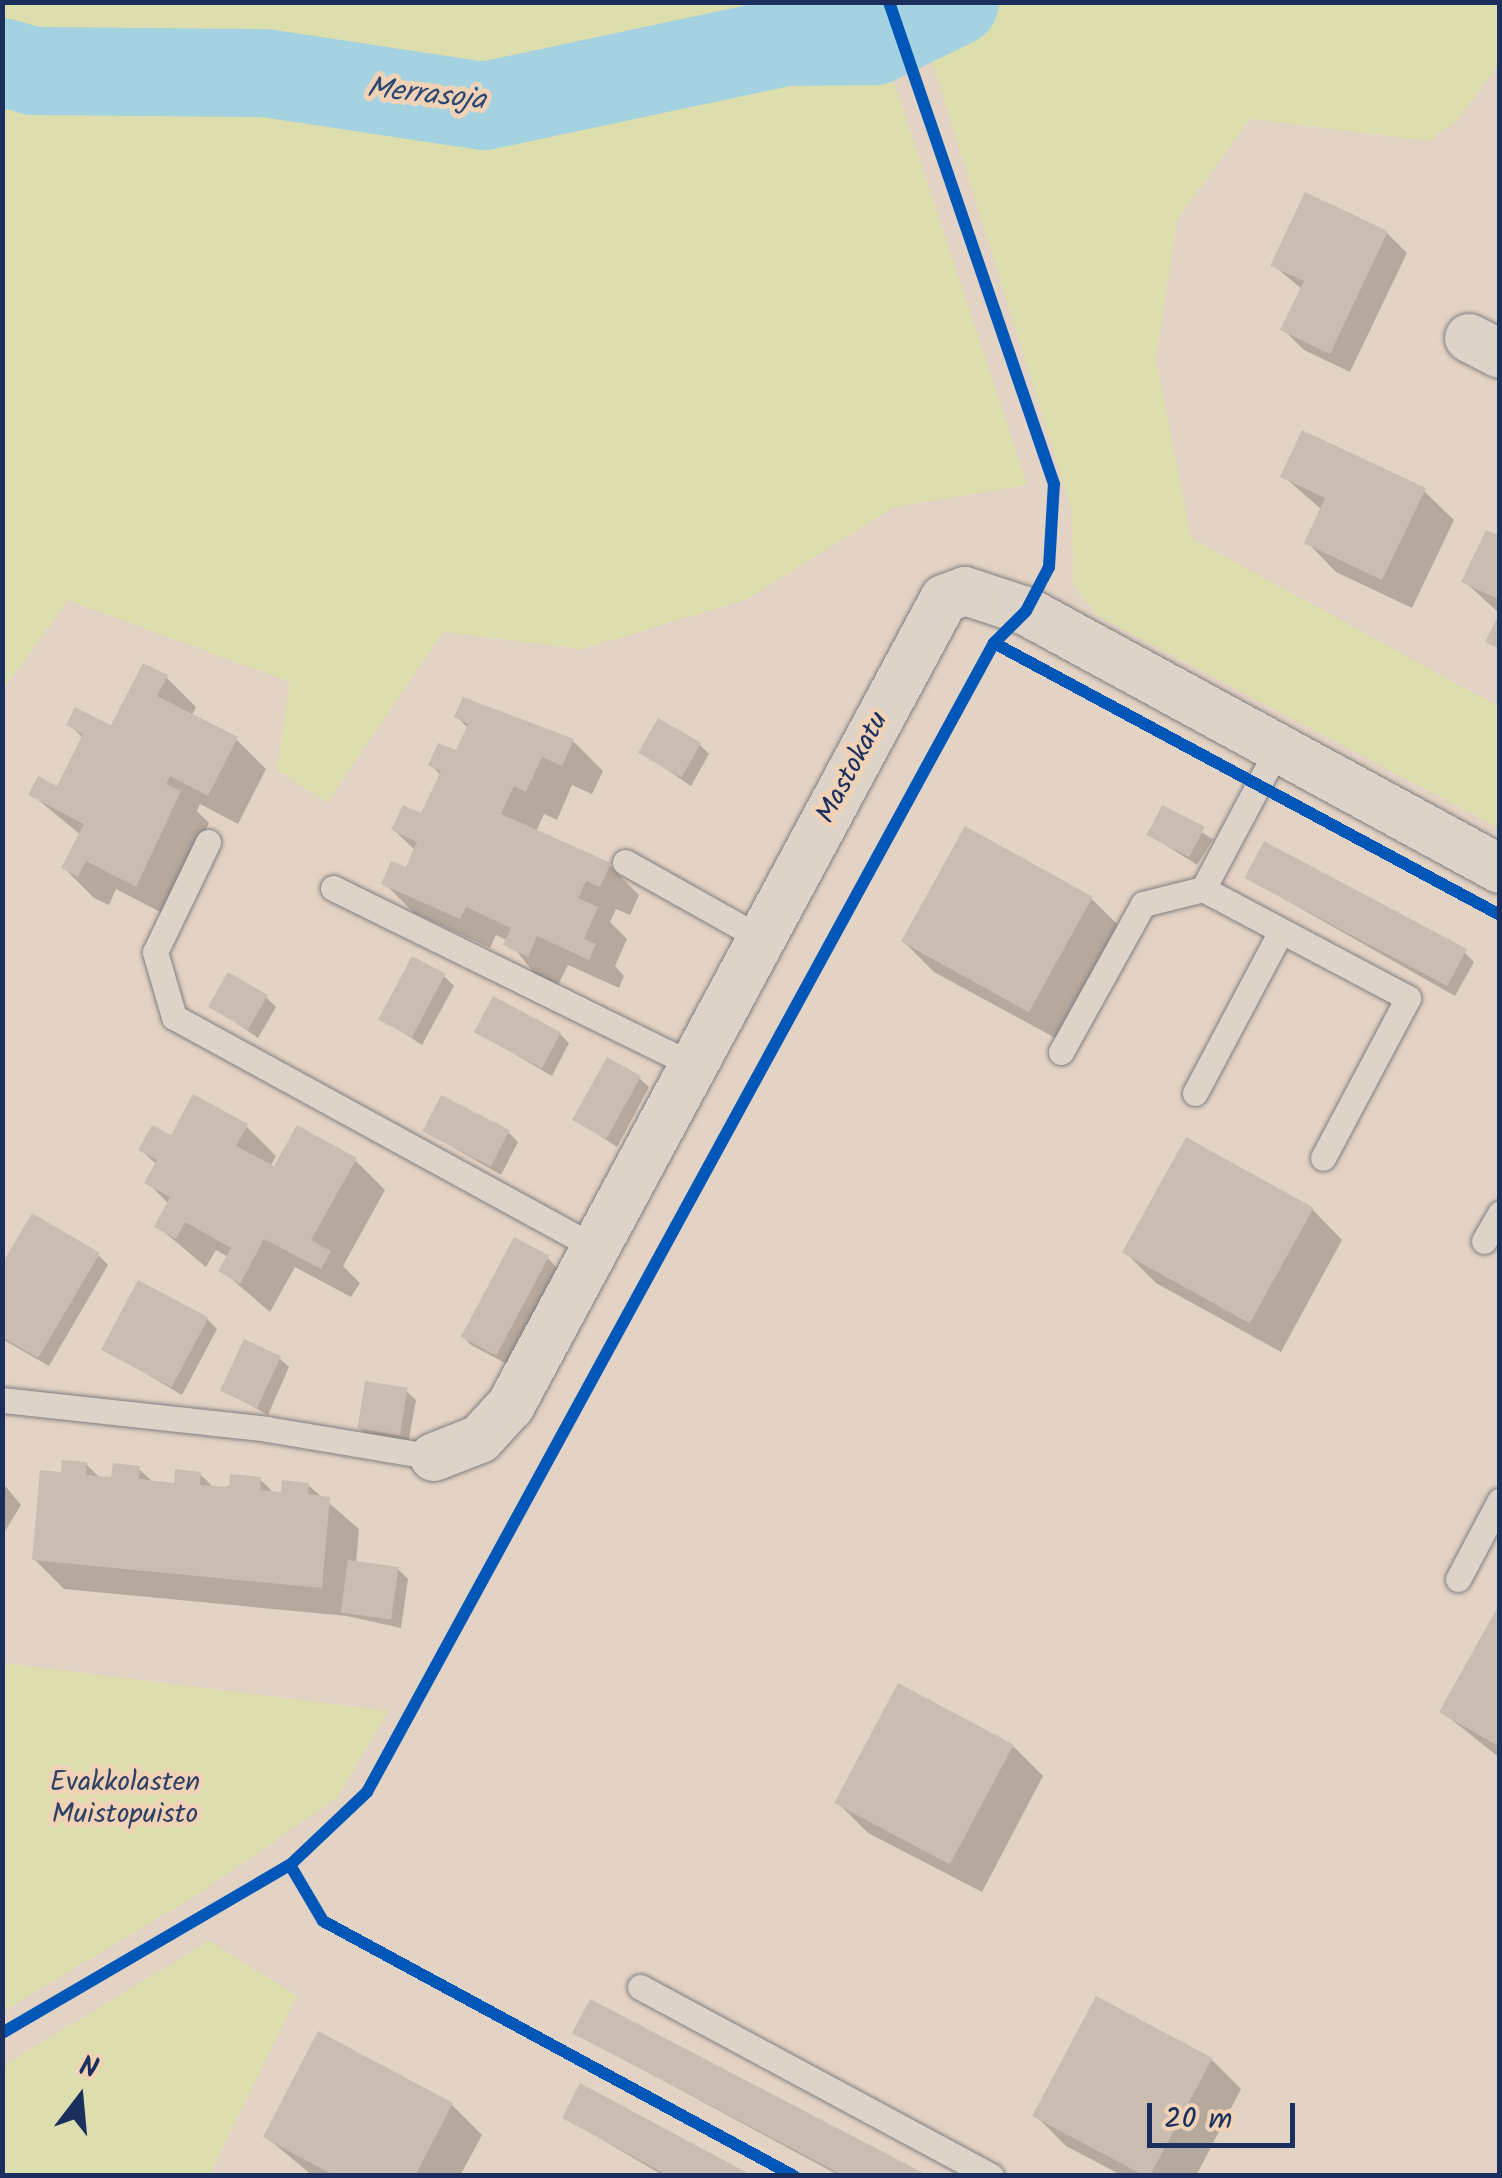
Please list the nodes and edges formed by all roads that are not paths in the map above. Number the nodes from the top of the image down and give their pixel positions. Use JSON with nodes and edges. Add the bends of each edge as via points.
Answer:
{"nodes":[{"id":1,"x":1276,"y":750,"type":"junction"},
{"id":2,"x":208,"y":842,"type":"dead end"},
{"id":3,"x":625,"y":862,"type":"dead end"},
{"id":4,"x":1500,"y":869,"type":"edge"},
{"id":5,"x":332,"y":888,"type":"dead end"},
{"id":6,"x":1203,"y":889,"type":"junction"},
{"id":7,"x":1281,"y":931,"type":"junction"},
{"id":8,"x":762,"y":939,"type":"junction"},
{"id":9,"x":1061,"y":1052,"type":"dead end"},
{"id":10,"x":694,"y":1065,"type":"junction"},
{"id":11,"x":1195,"y":1093,"type":"dead end"},
{"id":12,"x":1323,"y":1158,"type":"dead end"},
{"id":13,"x":1500,"y":1213,"type":"edge"},
{"id":14,"x":1484,"y":1241,"type":"dead end"},
{"id":15,"x":594,"y":1247,"type":"junction"},
{"id":16,"x":2,"y":1400,"type":"edge"},
{"id":17,"x":434,"y":1457,"type":"joint"},
{"id":18,"x":1500,"y":1500,"type":"edge"},
{"id":19,"x":1458,"y":1579,"type":"dead end"},
{"id":20,"x":640,"y":1987,"type":"dead end"},
{"id":21,"x":991,"y":2176,"type":"edge"}],
"edges":[{"from":1,"to":4,"type":"street","name":"Mastokatu"},
{"from":1,"to":6,"type":"lane"},
{"from":1,"to":8,"type":"street","name":"Mastokatu","via":[[1026,611],[964,591],[944,599]]},
{"from":2,"to":15,"type":"lane","via":[[154,952],[174,1017]]},
{"from":3,"to":8,"type":"lane"},
{"from":5,"to":10,"type":"lane"},
{"from":6,"to":7,"type":"lane"},
{"from":6,"to":9,"type":"lane","via":[[1143,904]]},
{"from":7,"to":11,"type":"lane"},
{"from":7,"to":12,"type":"lane","via":[[1408,998]]},
{"from":8,"to":10,"type":"street","name":"Mastokatu"},
{"from":10,"to":15,"type":"street","name":"Mastokatu"},
{"from":13,"to":14,"type":"lane"},
{"from":15,"to":17,"type":"street","name":"Mastokatu","via":[[512,1406],[480,1438]]},
{"from":16,"to":17,"type":"lane","via":[[267,1429]]},
{"from":18,"to":19,"type":"lane"},
{"from":20,"to":21,"type":"lane"}]}
